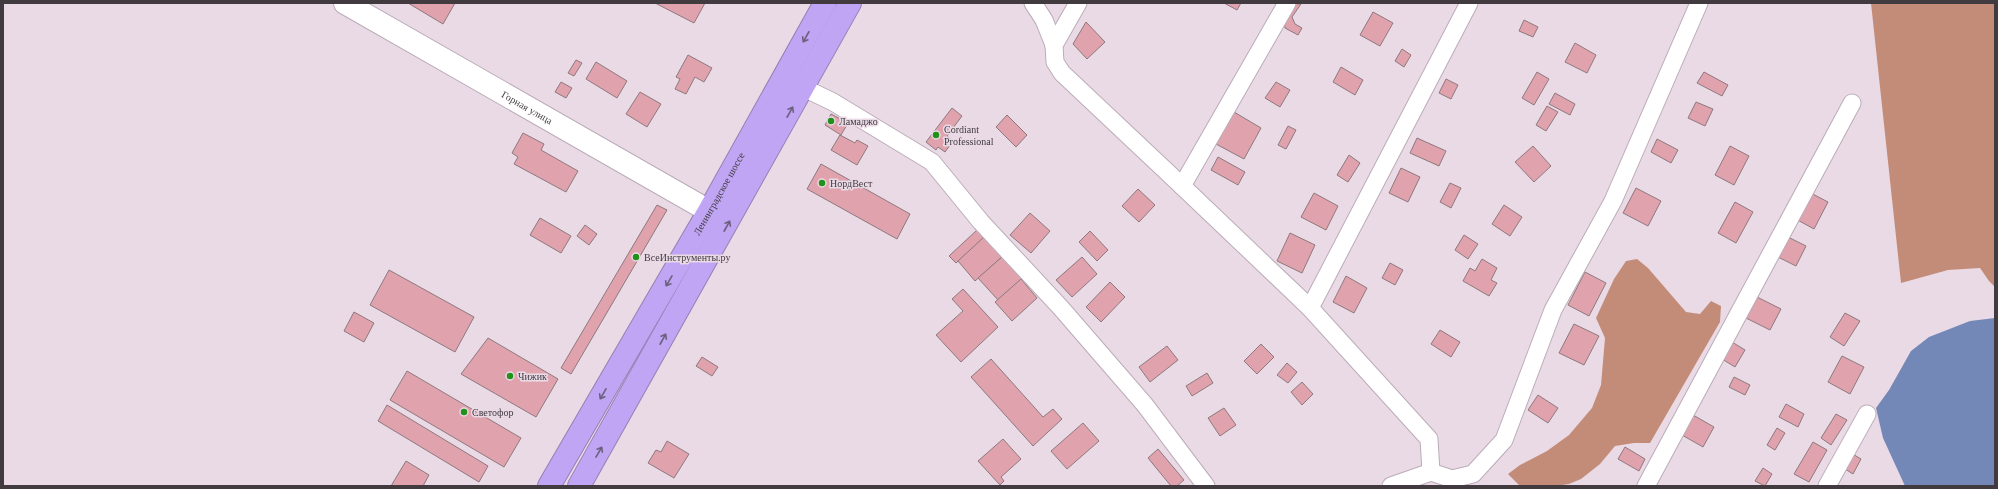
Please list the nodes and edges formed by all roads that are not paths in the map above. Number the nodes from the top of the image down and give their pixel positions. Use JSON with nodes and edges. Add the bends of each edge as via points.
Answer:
{"nodes":[{"id":1,"x":346,"y":3,"type":"edge"},
{"id":2,"x":825,"y":3,"type":"edge"},
{"id":3,"x":850,"y":3,"type":"edge"},
{"id":4,"x":1033,"y":3,"type":"edge"},
{"id":5,"x":1078,"y":3,"type":"edge"},
{"id":6,"x":1287,"y":3,"type":"edge"},
{"id":7,"x":1469,"y":3,"type":"edge"},
{"id":8,"x":1699,"y":3,"type":"edge"},
{"id":9,"x":1054,"y":45,"type":"junction"},
{"id":10,"x":804,"y":88,"type":"junction"},
{"id":11,"x":1852,"y":103,"type":"dead end"},
{"id":12,"x":1182,"y":186,"type":"junction"},
{"id":13,"x":709,"y":211,"type":"junction"},
{"id":14,"x":1310,"y":308,"type":"junction"},
{"id":15,"x":1866,"y":414,"type":"dead end"},
{"id":16,"x":1431,"y":472,"type":"junction"},
{"id":17,"x":1455,"y":483,"type":"edge"},
{"id":18,"x":549,"y":486,"type":"edge"},
{"id":19,"x":579,"y":486,"type":"edge"},
{"id":20,"x":1206,"y":486,"type":"edge"},
{"id":21,"x":1391,"y":486,"type":"edge"},
{"id":22,"x":1646,"y":486,"type":"edge"},
{"id":23,"x":1827,"y":486,"type":"edge"}],
"edges":[{"from":1,"to":13,"type":"street","name":"Горная улица"},
{"from":2,"to":13,"type":"highway","name":"Ленинградское шоссе","one_way":true},
{"from":3,"to":10,"type":"highway"},
{"from":4,"to":9,"type":"street","via":[[1044,20]]},
{"from":5,"to":9,"type":"street"},
{"from":6,"to":12,"type":"street"},
{"from":7,"to":14,"type":"street"},
{"from":8,"to":17,"type":"street","via":[[1613,201],[1553,310],[1504,440],[1473,474]]},
{"from":9,"to":12,"type":"street","via":[[1055,62],[1062,73]]},
{"from":19,"to":10,"type":"highway","one_way":true},
{"from":10,"to":20,"type":"street","via":[[932,162],[981,222],[1061,308],[1145,405]]},
{"from":11,"to":22,"type":"street"},
{"from":12,"to":14,"type":"street"},
{"from":13,"to":18,"type":"highway","name":"Ленинградское шоссе","one_way":true},
{"from":14,"to":16,"type":"street","via":[[1429,439]]},
{"from":15,"to":23,"type":"street"},
{"from":16,"to":17,"type":"street"},
{"from":16,"to":21,"type":"street"}]}
